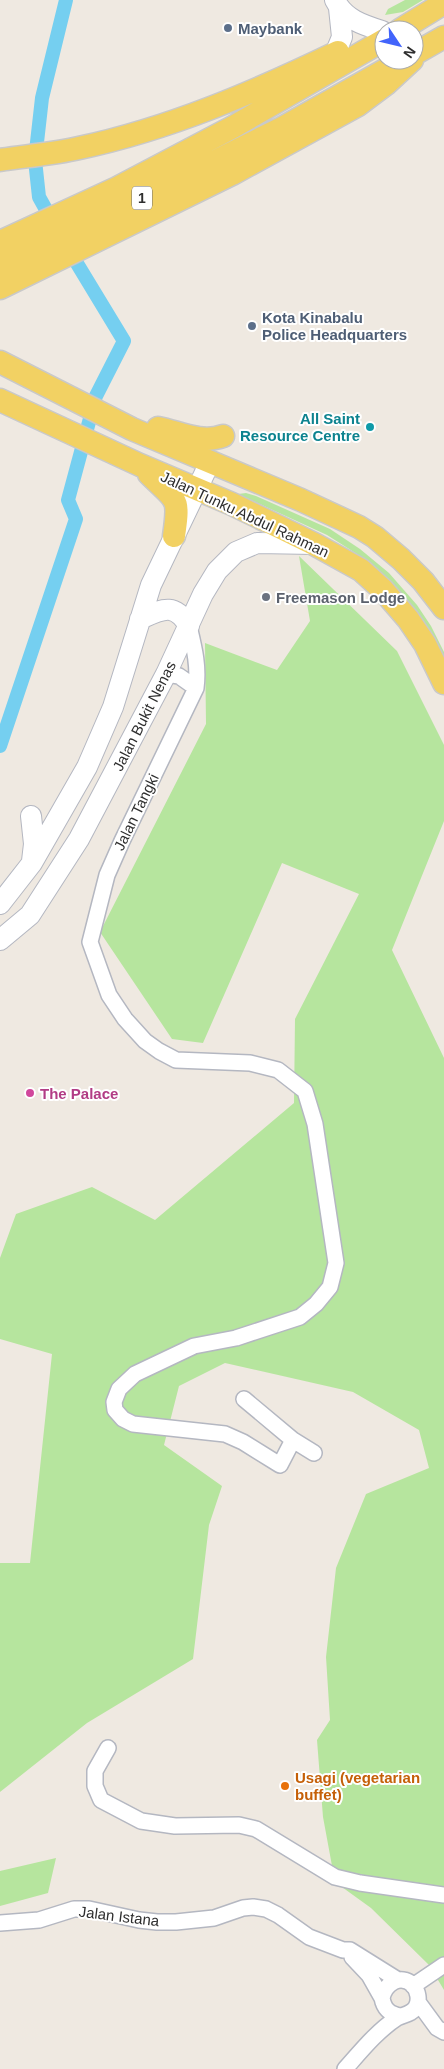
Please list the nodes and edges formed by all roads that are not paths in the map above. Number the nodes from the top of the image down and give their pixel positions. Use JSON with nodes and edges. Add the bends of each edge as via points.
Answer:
{"nodes":[{"id":1,"x":444,"y":3,"type":"edge"},
{"id":2,"x":337,"y":4,"type":"edge"},
{"id":3,"x":411,"y":20,"type":"edge"},
{"id":4,"x":374,"y":26,"type":"edge"},
{"id":5,"x":444,"y":37,"type":"edge"},
{"id":6,"x":374,"y":38,"type":"edge"},
{"id":7,"x":374,"y":41,"type":"edge"},
{"id":8,"x":424,"y":50,"type":"edge"},
{"id":9,"x":335,"y":54,"type":"junction"},
{"id":10,"x":385,"y":70,"type":"edge"},
{"id":11,"x":400,"y":70,"type":"edge"},
{"id":12,"x":0,"y":160,"type":"edge"},
{"id":13,"x":0,"y":242,"type":"edge"},
{"id":14,"x":1,"y":284,"type":"edge"},
{"id":15,"x":3,"y":360,"type":"edge"},
{"id":16,"x":0,"y":400,"type":"edge"},
{"id":17,"x":0,"y":416,"type":"edge"},
{"id":18,"x":39,"y":418,"type":"junction"},
{"id":19,"x":132,"y":429,"type":"junction"},
{"id":20,"x":223,"y":436,"type":"dead end"},
{"id":21,"x":210,"y":462,"type":"junction"},
{"id":22,"x":140,"y":465,"type":"junction"},
{"id":23,"x":197,"y":488,"type":"junction"},
{"id":24,"x":174,"y":536,"type":"junction"},
{"id":25,"x":314,"y":544,"type":"junction"},
{"id":26,"x":444,"y":608,"type":"edge"},
{"id":27,"x":140,"y":619,"type":"junction"},
{"id":28,"x":189,"y":626,"type":"junction"},
{"id":29,"x":166,"y":674,"type":"junction"},
{"id":30,"x":444,"y":683,"type":"edge"},
{"id":31,"x":196,"y":688,"type":"junction"},
{"id":32,"x":126,"y":748,"type":"junction"},
{"id":33,"x":31,"y":816,"type":"dead end"},
{"id":34,"x":54,"y":826,"type":"junction"},
{"id":35,"x":32,"y":863,"type":"junction"},
{"id":36,"x":0,"y":904,"type":"edge"},
{"id":37,"x":0,"y":940,"type":"edge"},
{"id":38,"x":244,"y":1399,"type":"dead end"},
{"id":39,"x":293,"y":1440,"type":"junction"},
{"id":40,"x":314,"y":1453,"type":"dead end"},
{"id":41,"x":108,"y":1748,"type":"dead end"},
{"id":42,"x":444,"y":1894,"type":"edge"},
{"id":43,"x":0,"y":1923,"type":"edge"},
{"id":44,"x":343,"y":1950,"type":"junction"},
{"id":45,"x":444,"y":1965,"type":"edge"},
{"id":46,"x":398,"y":1980,"type":"junction"},
{"id":47,"x":413,"y":1986,"type":"junction"},
{"id":48,"x":383,"y":2002,"type":"junction"},
{"id":49,"x":418,"y":2002,"type":"junction"},
{"id":50,"x":402,"y":2016,"type":"junction"},
{"id":51,"x":440,"y":2030,"type":"edge"},
{"id":52,"x":371,"y":2040,"type":"junction"},
{"id":53,"x":345,"y":2069,"type":"edge"}],
"edges":[{"from":1,"to":3,"type":"main road","number":"1"},
{"from":2,"to":4,"type":"main road","via":[[358,22]]},
{"from":2,"to":9,"type":"main road","via":[[342,37]]},
{"from":5,"to":8,"type":"main road"},
{"from":6,"to":9,"type":"main road"},
{"from":7,"to":13,"type":"main road","number":"1","via":[[288,97],[117,188]]},
{"from":9,"to":12,"type":"main road","via":[[185,119],[78,148]]},
{"from":10,"to":14,"type":"main road","number":"1","via":[[282,128],[143,198]]},
{"from":11,"to":14,"type":"main road","via":[[358,105],[232,174]]},
{"from":15,"to":19,"type":"main road","name":"Jalan Tunku Abdul Rahman"},
{"from":16,"to":18,"type":"main road","name":"Jalan Tunku Abdul Rahman"},
{"from":17,"to":18,"type":"main road","via":[[24,422]]},
{"from":18,"to":22,"type":"main road","name":"Jalan Tunku Abdul Rahman"},
{"from":19,"to":20,"type":"main road","via":[[153,428],[201,439]]},
{"from":19,"to":21,"type":"main road","name":"Jalan Tunku Abdul Rahman"},
{"from":21,"to":23,"type":"main road","name":"Jalan Bukit Nenas"},
{"from":21,"to":26,"type":"main road","name":"Jalan Tunku Abdul Rahman","via":[[301,500],[375,537],[418,576]]},
{"from":22,"to":23,"type":"main road","name":"Jalan Tunku Abdul Rahman"},
{"from":22,"to":24,"type":"main road","via":[[176,501]]},
{"from":23,"to":24,"type":"main road","name":"Jalan Bukit Nenas"},
{"from":23,"to":25,"type":"main road","name":"Jalan Tunku Abdul Rahman"},
{"from":24,"to":27,"type":"main road","name":"Jalan Bukit Nenas","via":[[151,585]]},
{"from":25,"to":28,"type":"main road","name":"Jalan Bukit Nenas","via":[[257,543],[236,552],[217,571]]},
{"from":25,"to":30,"type":"main road","name":"Jalan Tunku Abdul Rahman","via":[[361,570],[383,590],[425,644]]},
{"from":27,"to":28,"type":"main road","via":[[164,610],[175,610],[182,614]]},
{"from":27,"to":34,"type":"main road","name":"Jalan Bukit Nenas","via":[[109,715],[87,768]]},
{"from":28,"to":29,"type":"main road","name":"Jalan Bukit Nenas"},
{"from":28,"to":31,"type":"street","name":"Jalan Tangki","via":[[198,674]]},
{"from":29,"to":31,"type":"street","via":[[179,676]]},
{"from":29,"to":32,"type":"main road","name":"Jalan Bukit Nenas"},
{"from":31,"to":39,"type":"street","name":"Jalan Tangki","via":[[107,875],[90,942],[109,995],[125,1019],[159,1051],[176,1060],[250,1063],[278,1070],[305,1091],[315,1124],[336,1263],[330,1287],[300,1317],[236,1338],[194,1346],[135,1374],[119,1389],[115,1410],[133,1424],[225,1434],[280,1465]]},
{"from":32,"to":34,"type":"main road","via":[[101,780],[74,825],[69,828]]},
{"from":32,"to":37,"type":"main road","name":"Jalan Bukit Nenas","via":[[92,816],[41,900],[30,915]]},
{"from":33,"to":35,"type":"main road"},
{"from":34,"to":35,"type":"main road","name":"Jalan Bukit Nenas"},
{"from":35,"to":36,"type":"main road","name":"Jalan Bukit Nenas"},
{"from":38,"to":39,"type":"street"},
{"from":39,"to":40,"type":"street"},
{"from":41,"to":42,"type":"street","via":[[95,1771],[95,1786],[101,1800],[141,1821],[175,1826],[239,1825],[256,1830],[336,1877]]},
{"from":43,"to":44,"type":"street","name":"Jalan Istana","via":[[38,1920],[74,1909],[138,1920],[176,1922],[214,1918],[243,1908],[266,1908],[309,1937]]},
{"from":44,"to":46,"type":"street","name":"Jalan Istana","via":[[350,1950]]},
{"from":44,"to":48,"type":"street","via":[[365,1970]]},
{"from":45,"to":47,"type":"street"},
{"from":46,"to":47,"type":"street"},
{"from":46,"to":48,"type":"street","via":[[387,1986]]},
{"from":47,"to":49,"type":"street","via":[[418,1993]]},
{"from":48,"to":50,"type":"street","via":[[390,2013]]},
{"from":48,"to":52,"type":"street"},
{"from":49,"to":50,"type":"street","via":[[413,2011]]},
{"from":49,"to":51,"type":"street"},
{"from":50,"to":51,"type":"street"},
{"from":50,"to":52,"type":"street"},
{"from":52,"to":53,"type":"street"}]}
